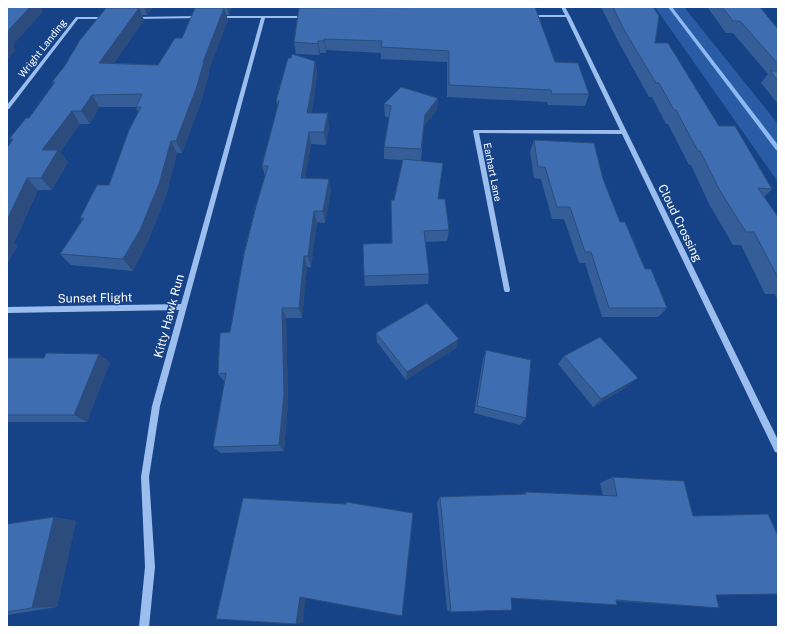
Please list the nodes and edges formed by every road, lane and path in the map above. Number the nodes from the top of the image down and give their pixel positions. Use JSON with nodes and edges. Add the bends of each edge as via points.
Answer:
{"nodes":[{"id":1,"x":563,"y":7,"type":"edge"},
{"id":2,"x":521,"y":16,"type":"edge"},
{"id":3,"x":568,"y":16,"type":"junction"},
{"id":4,"x":263,"y":17,"type":"junction"},
{"id":5,"x":310,"y":17,"type":"edge"},
{"id":6,"x":116,"y":18,"type":"edge"},
{"id":7,"x":131,"y":18,"type":"edge"},
{"id":8,"x":201,"y":18,"type":"edge"},
{"id":9,"x":216,"y":18,"type":"edge"},
{"id":10,"x":7,"y":108,"type":"edge"},
{"id":11,"x":624,"y":132,"type":"junction"},
{"id":12,"x":507,"y":290,"type":"dead end"},
{"id":13,"x":183,"y":308,"type":"junction"},
{"id":14,"x":7,"y":310,"type":"edge"},
{"id":15,"x":778,"y":449,"type":"edge"},
{"id":16,"x":144,"y":627,"type":"edge"}],
"edges":[{"from":1,"to":3,"type":"street","name":"Cloud Crossing"},
{"from":2,"to":3,"type":"street"},
{"from":3,"to":11,"type":"street","name":"Cloud Crossing"},
{"from":4,"to":5,"type":"street"},
{"from":4,"to":9,"type":"street"},
{"from":4,"to":13,"type":"street","name":"Kitty Hawk Run"},
{"from":6,"to":10,"type":"street","name":"Wright Landing","via":[[77,18]]},
{"from":7,"to":8,"type":"street"},
{"from":11,"to":12,"type":"street","name":"Earhart Lane","via":[[476,131]]},
{"from":11,"to":15,"type":"street","name":"Cloud Crossing"},
{"from":13,"to":14,"type":"street","name":"Sunset Flight"},
{"from":13,"to":16,"type":"street","name":"Kitty Hawk Run","via":[[156,406],[145,477],[150,567]]}]}
